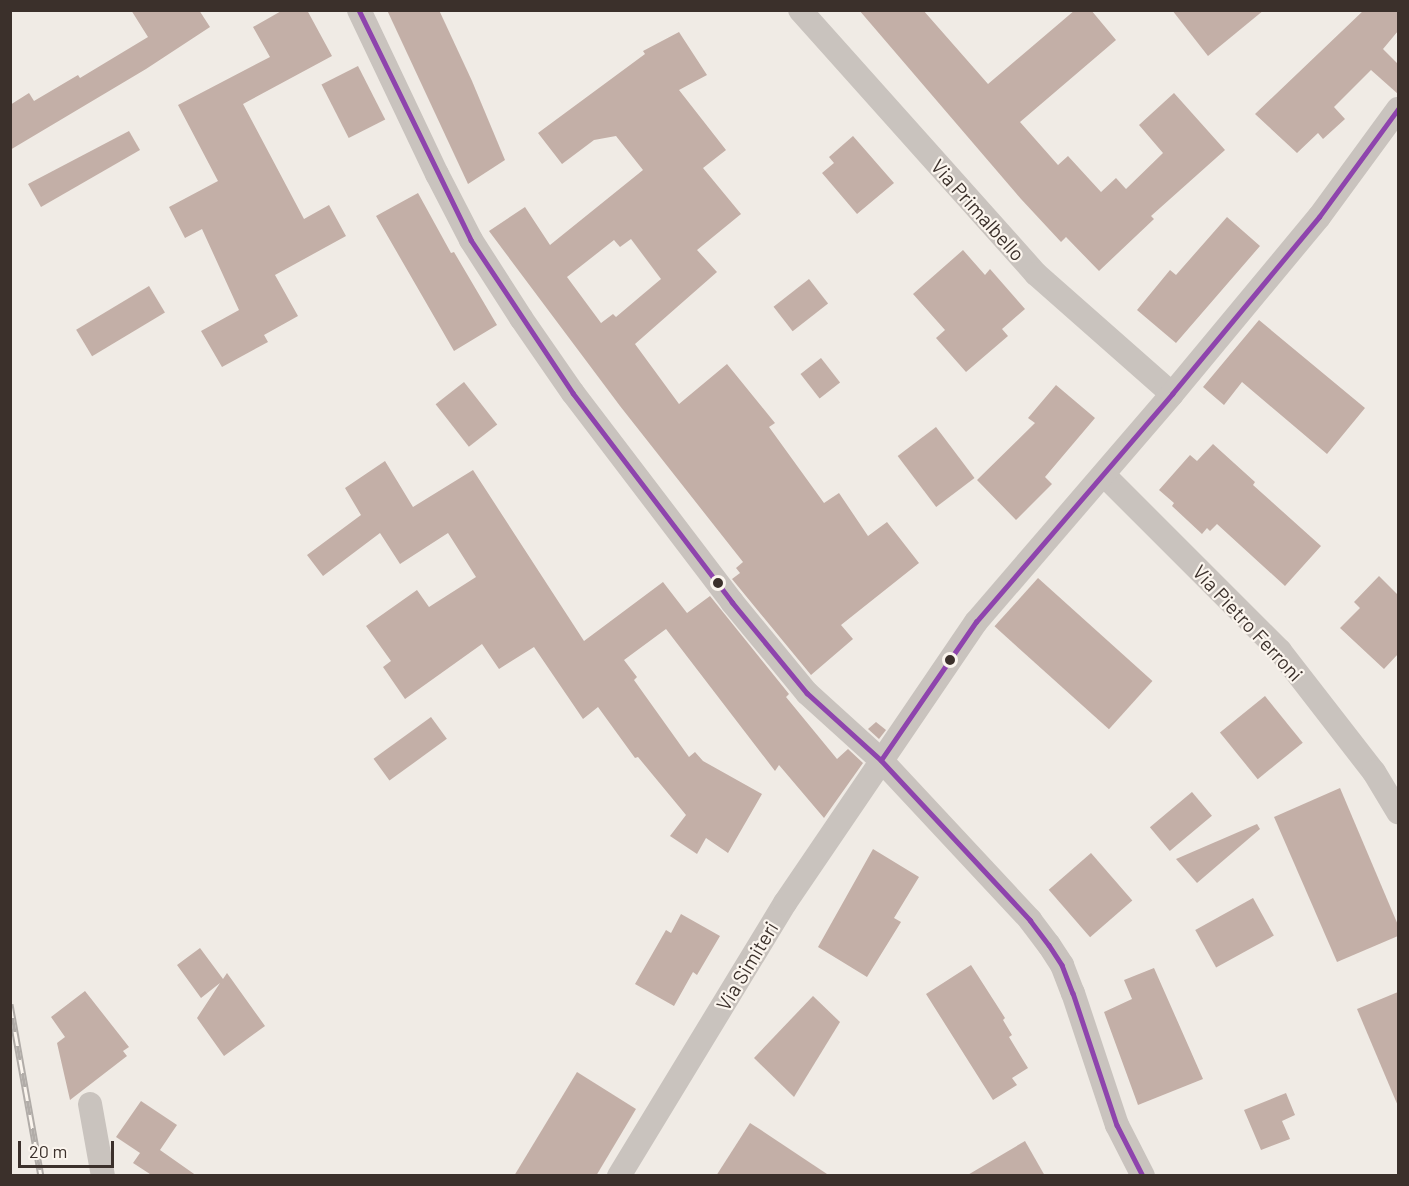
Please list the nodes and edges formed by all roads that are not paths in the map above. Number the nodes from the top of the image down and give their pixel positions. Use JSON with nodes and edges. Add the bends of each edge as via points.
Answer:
{"nodes":[{"id":1,"x":359,"y":10,"type":"edge"},
{"id":2,"x":800,"y":10,"type":"edge"},
{"id":3,"x":1398,"y":109,"type":"edge"},
{"id":4,"x":1172,"y":394,"type":"junction"},
{"id":5,"x":1104,"y":475,"type":"junction"},
{"id":6,"x":881,"y":760,"type":"junction"},
{"id":7,"x":1398,"y":812,"type":"edge"},
{"id":8,"x":90,"y":1104,"type":"dead end"},
{"id":9,"x":103,"y":1176,"type":"edge"},
{"id":10,"x":619,"y":1176,"type":"edge"},
{"id":11,"x":1143,"y":1176,"type":"edge"}],
"edges":[{"from":1,"to":6,"type":"street","via":[[436,174],[471,240],[521,318],[732,602],[807,693]]},
{"from":2,"to":4,"type":"street","name":"Via Primalbello","via":[[1036,274]]},
{"from":3,"to":4,"type":"street","name":"Via Simiteri","via":[[1319,217]]},
{"from":4,"to":5,"type":"street","name":"Via Simiteri"},
{"from":5,"to":6,"type":"street","name":"Via Simiteri","via":[[976,622]]},
{"from":5,"to":7,"type":"street","name":"Via Pietro Ferroni","via":[[1280,651],[1374,772]]},
{"from":6,"to":10,"type":"street","name":"Via Simiteri","via":[[785,903]]},
{"from":6,"to":11,"type":"street","via":[[1030,920],[1062,965],[1118,1125]]},
{"from":8,"to":9,"type":"street"}]}
